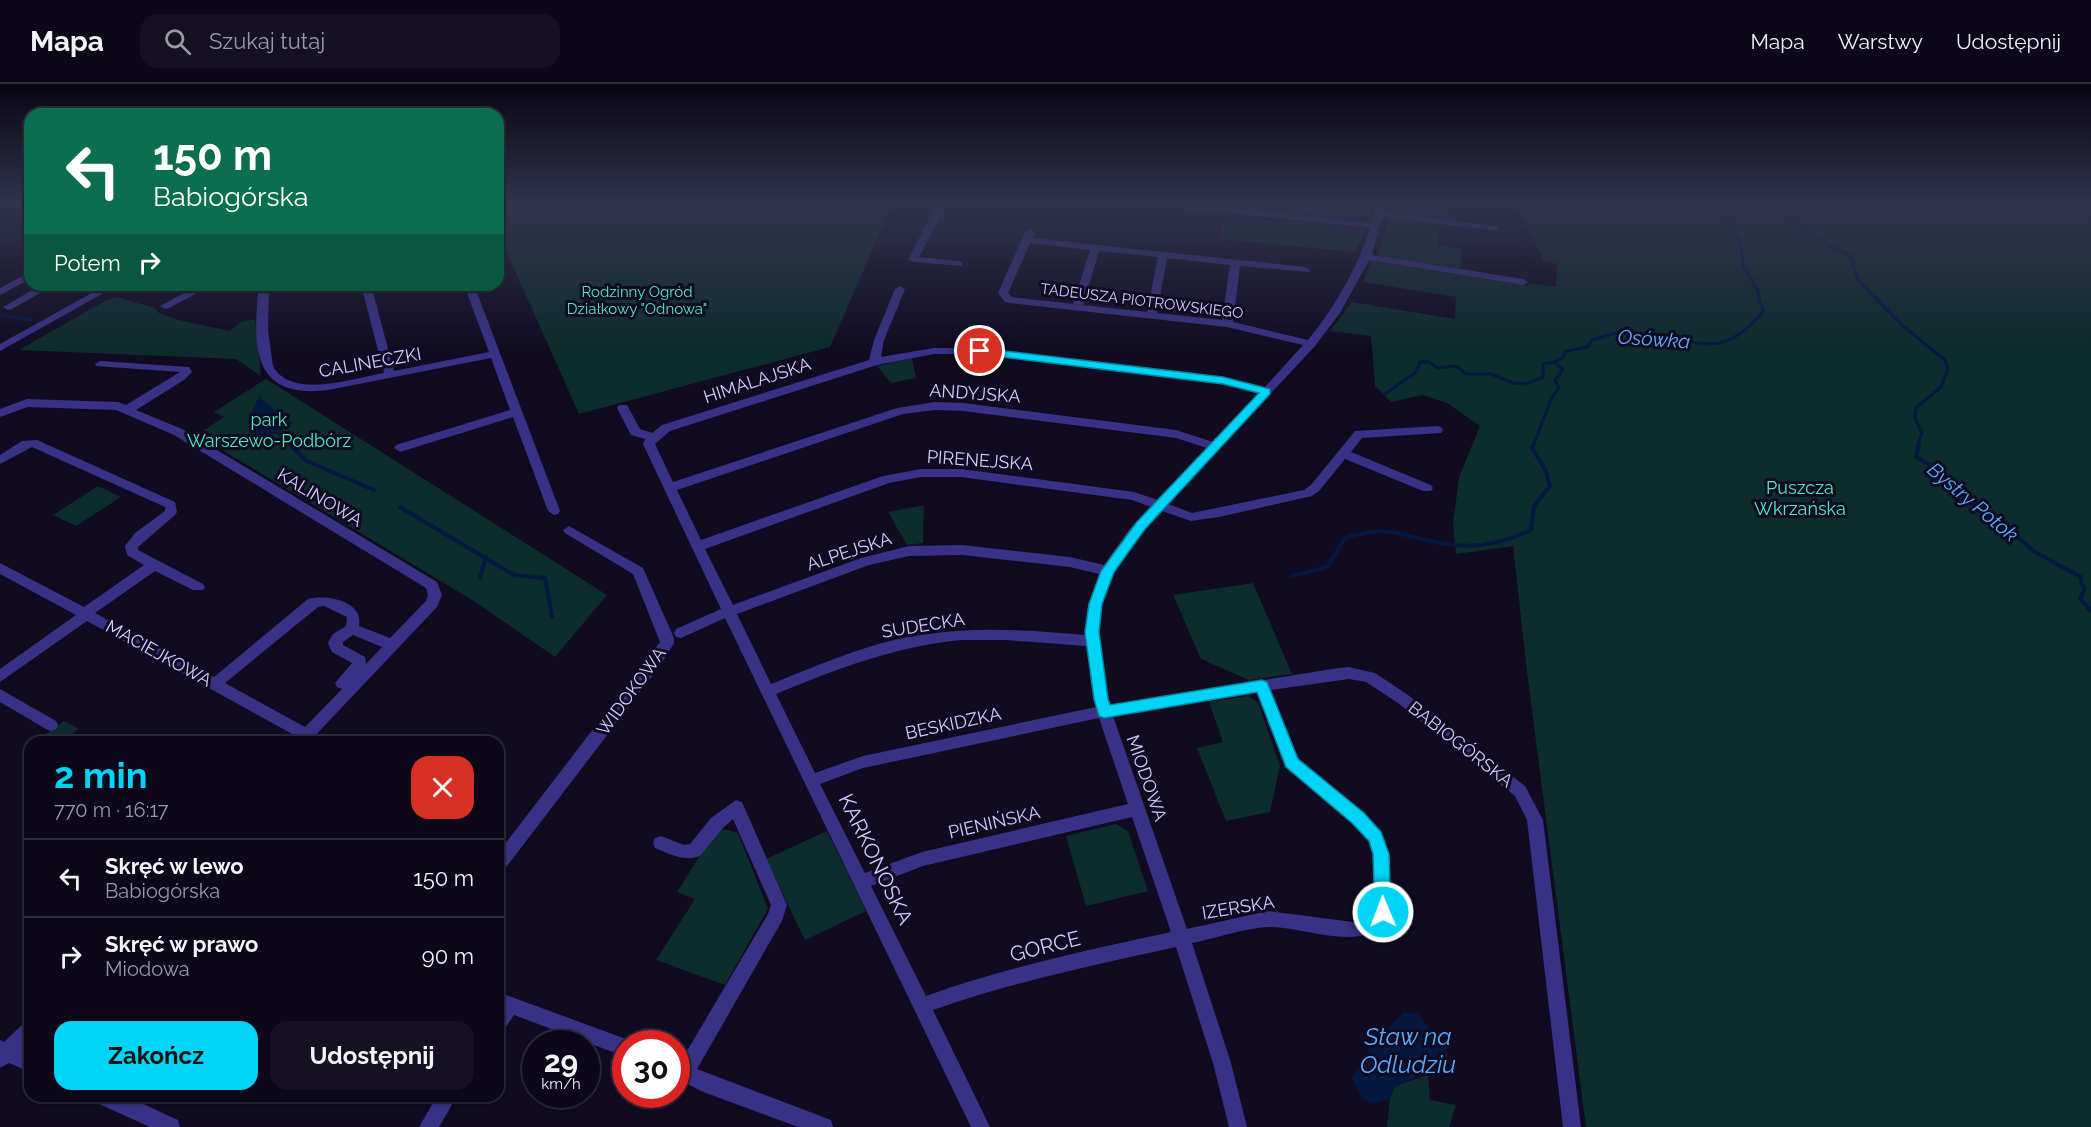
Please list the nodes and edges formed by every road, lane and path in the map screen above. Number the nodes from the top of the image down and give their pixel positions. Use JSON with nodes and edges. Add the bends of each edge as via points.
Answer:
{"nodes":[{"id":1,"x":916,"y":254,"type":"edge"},
{"id":2,"x":1020,"y":254,"type":"edge"},
{"id":3,"x":1093,"y":254,"type":"edge"},
{"id":4,"x":1150,"y":254,"type":"edge"},
{"id":5,"x":1367,"y":254,"type":"edge"},
{"id":6,"x":1163,"y":255,"type":"junction"},
{"id":7,"x":1366,"y":257,"type":"junction"},
{"id":8,"x":1235,"y":263,"type":"junction"},
{"id":9,"x":958,"y":264,"type":"dead end"},
{"id":10,"x":1305,"y":270,"type":"dead end"},
{"id":11,"x":24,"y":279,"type":"edge"},
{"id":12,"x":1523,"y":282,"type":"dead end"},
{"id":13,"x":900,"y":289,"type":"dead end"},
{"id":14,"x":3,"y":291,"type":"edge"},
{"id":15,"x":38,"y":291,"type":"edge"},
{"id":16,"x":102,"y":291,"type":"edge"},
{"id":17,"x":195,"y":291,"type":"edge"},
{"id":18,"x":264,"y":291,"type":"edge"},
{"id":19,"x":368,"y":291,"type":"edge"},
{"id":20,"x":471,"y":291,"type":"edge"},
{"id":21,"x":23,"y":299,"type":"junction"},
{"id":22,"x":165,"y":306,"type":"dead end"},
{"id":23,"x":8,"y":308,"type":"dead end"},
{"id":24,"x":1077,"y":309,"type":"junction"},
{"id":25,"x":1151,"y":317,"type":"junction"},
{"id":26,"x":1227,"y":324,"type":"junction"},
{"id":27,"x":1311,"y":344,"type":"junction"},
{"id":28,"x":0,"y":348,"type":"edge"},
{"id":29,"x":495,"y":354,"type":"junction"},
{"id":30,"x":874,"y":362,"type":"junction"},
{"id":31,"x":100,"y":364,"type":"dead end"},
{"id":32,"x":390,"y":375,"type":"junction"},
{"id":33,"x":1266,"y":392,"type":"junction"},
{"id":34,"x":623,"y":408,"type":"dead end"},
{"id":35,"x":127,"y":410,"type":"junction"},
{"id":36,"x":518,"y":412,"type":"junction"},
{"id":37,"x":0,"y":413,"type":"edge"},
{"id":38,"x":1437,"y":430,"type":"dead end"},
{"id":39,"x":652,"y":437,"type":"junction"},
{"id":40,"x":1215,"y":447,"type":"junction"},
{"id":41,"x":400,"y":448,"type":"dead end"},
{"id":42,"x":1343,"y":453,"type":"junction"},
{"id":43,"x":0,"y":460,"type":"edge"},
{"id":44,"x":670,"y":488,"type":"junction"},
{"id":45,"x":1426,"y":488,"type":"dead end"},
{"id":46,"x":1160,"y":505,"type":"junction"},
{"id":47,"x":554,"y":512,"type":"dead end"},
{"id":48,"x":569,"y":530,"type":"dead end"},
{"id":49,"x":699,"y":546,"type":"junction"},
{"id":50,"x":154,"y":565,"type":"junction"},
{"id":51,"x":0,"y":568,"type":"edge"},
{"id":52,"x":1107,"y":571,"type":"junction"},
{"id":53,"x":198,"y":587,"type":"dead end"},
{"id":54,"x":729,"y":612,"type":"junction"},
{"id":55,"x":85,"y":614,"type":"junction"},
{"id":56,"x":352,"y":629,"type":"junction"},
{"id":57,"x":681,"y":633,"type":"dead end"},
{"id":58,"x":1092,"y":641,"type":"junction"},
{"id":59,"x":392,"y":645,"type":"junction"},
{"id":60,"x":0,"y":676,"type":"edge"},
{"id":61,"x":342,"y":683,"type":"dead end"},
{"id":62,"x":215,"y":684,"type":"junction"},
{"id":63,"x":1262,"y":686,"type":"junction"},
{"id":64,"x":767,"y":691,"type":"junction"},
{"id":65,"x":0,"y":695,"type":"edge"},
{"id":66,"x":1104,"y":712,"type":"junction"},
{"id":67,"x":51,"y":725,"type":"dead end"},
{"id":68,"x":299,"y":736,"type":"edge"},
{"id":69,"x":307,"y":736,"type":"edge"},
{"id":70,"x":812,"y":780,"type":"junction"},
{"id":71,"x":1137,"y":809,"type":"junction"},
{"id":72,"x":662,"y":843,"type":"dead end"},
{"id":73,"x":504,"y":857,"type":"edge"},
{"id":74,"x":862,"y":882,"type":"junction"},
{"id":75,"x":1181,"y":937,"type":"junction"},
{"id":76,"x":504,"y":1003,"type":"edge"},
{"id":77,"x":922,"y":1005,"type":"junction"},
{"id":78,"x":24,"y":1034,"type":"edge"},
{"id":79,"x":612,"y":1043,"type":"edge"},
{"id":80,"x":2,"y":1054,"type":"edge"},
{"id":81,"x":690,"y":1055,"type":"edge"},
{"id":82,"x":24,"y":1061,"type":"edge"},
{"id":83,"x":690,"y":1075,"type":"edge"},
{"id":84,"x":117,"y":1102,"type":"edge"},
{"id":85,"x":444,"y":1102,"type":"edge"},
{"id":86,"x":171,"y":1127,"type":"edge"},
{"id":87,"x":428,"y":1127,"type":"edge"},
{"id":88,"x":824,"y":1127,"type":"edge"},
{"id":89,"x":981,"y":1127,"type":"edge"},
{"id":90,"x":1238,"y":1127,"type":"edge"},
{"id":91,"x":1572,"y":1127,"type":"edge"}],
"edges":[{"from":1,"to":9,"type":"street","via":[[913,259]]},
{"from":2,"to":24,"type":"street","name":"TADEUSZA PIOTROWSKIEGO","via":[[1004,297],[1015,302]]},
{"from":3,"to":24,"type":"street"},
{"from":4,"to":6,"type":"street"},
{"from":5,"to":7,"type":"street","name":"MIODOWA"},
{"from":6,"to":8,"type":"street"},
{"from":6,"to":25,"type":"street"},
{"from":7,"to":12,"type":"street"},
{"from":7,"to":27,"type":"street","name":"MIODOWA","via":[[1340,306]]},
{"from":8,"to":10,"type":"street"},
{"from":8,"to":26,"type":"street"},
{"from":11,"to":14,"type":"street"},
{"from":13,"to":30,"type":"street"},
{"from":14,"to":21,"type":"street"},
{"from":15,"to":21,"type":"street"},
{"from":16,"to":28,"type":"street"},
{"from":17,"to":22,"type":"street"},
{"from":18,"to":32,"type":"street","name":"CALINECZKI","via":[[261,322],[271,373],[297,387],[310,389]]},
{"from":19,"to":32,"type":"street"},
{"from":20,"to":29,"type":"street"},
{"from":21,"to":23,"type":"street"},
{"from":24,"to":25,"type":"street","name":"TADEUSZA PIOTROWSKIEGO"},
{"from":25,"to":26,"type":"street","name":"TADEUSZA PIOTROWSKIEGO"},
{"from":26,"to":27,"type":"street","name":"TADEUSZA PIOTROWSKIEGO"},
{"from":27,"to":33,"type":"street","name":"MIODOWA"},
{"from":29,"to":32,"type":"street","name":"CALINECZKI"},
{"from":29,"to":36,"type":"street"},
{"from":30,"to":33,"type":"street","name":"HIMALAJSKA","via":[[922,352],[980,351],[1223,381]]},
{"from":30,"to":39,"type":"street","name":"HIMALAJSKA","via":[[666,428]]},
{"from":31,"to":35,"type":"street","via":[[185,369],[180,378]]},
{"from":33,"to":40,"type":"street","name":"MIODOWA"},
{"from":34,"to":39,"type":"street","via":[[635,432]]},
{"from":35,"to":37,"type":"street","name":"KALINOWA","via":[[118,406],[27,403]]},
{"from":35,"to":59,"type":"street","name":"KALINOWA","via":[[178,432],[432,585],[432,603]]},
{"from":36,"to":41,"type":"street"},
{"from":36,"to":47,"type":"street"},
{"from":38,"to":42,"type":"street","name":"PIRENEJSKA","via":[[1359,434]]},
{"from":39,"to":44,"type":"street","via":[[650,444]]},
{"from":40,"to":44,"type":"street","name":"ANDYJSKA","via":[[1176,434],[963,407],[924,407],[901,411]]},
{"from":40,"to":46,"type":"street","name":"MIODOWA"},
{"from":42,"to":45,"type":"street"},
{"from":42,"to":46,"type":"street","name":"PIRENEJSKA","via":[[1308,493],[1197,517]]},
{"from":43,"to":50,"type":"street","via":[[33,443],[171,505],[166,518],[131,546],[132,552]]},
{"from":44,"to":49,"type":"street"},
{"from":46,"to":49,"type":"street","name":"PIRENEJSKA","via":[[1134,496],[1044,483],[961,473],[921,473],[887,479]]},
{"from":46,"to":52,"type":"street","name":"MIODOWA"},
{"from":48,"to":73,"type":"street","name":"WIDOKOWA","via":[[638,571],[666,631],[667,643]]},
{"from":49,"to":54,"type":"street"},
{"from":50,"to":53,"type":"street"},
{"from":50,"to":55,"type":"street"},
{"from":51,"to":55,"type":"street","name":"MACIEJKOWA"},
{"from":52,"to":54,"type":"street","name":"ALPEJSKA","via":[[1070,562],[920,549],[866,561]]},
{"from":52,"to":58,"type":"street","name":"MIODOWA","via":[[1094,611]]},
{"from":54,"to":57,"type":"street","name":"ALPEJSKA"},
{"from":54,"to":64,"type":"street","name":"KARKONOSKA"},
{"from":55,"to":60,"type":"street"},
{"from":55,"to":62,"type":"street","name":"MACIEJKOWA"},
{"from":56,"to":59,"type":"street"},
{"from":56,"to":61,"type":"street","via":[[335,643],[360,661]]},
{"from":56,"to":62,"type":"street","via":[[352,614],[328,601],[315,602]]},
{"from":58,"to":64,"type":"street","name":"SUDECKA","via":[[1001,635],[924,639],[852,658]]},
{"from":58,"to":66,"type":"street","name":"MIODOWA"},
{"from":59,"to":69,"type":"street","name":"KALINOWA"},
{"from":62,"to":68,"type":"street","name":"MACIEJKOWA"},
{"from":63,"to":66,"type":"street","name":"BABIOGÓRSKA"},
{"from":63,"to":75,"type":"street","name":"IZERSKA","via":[[1292,762],[1375,837],[1381,854],[1383,912],[1372,925],[1353,930],[1274,918]]},
{"from":63,"to":91,"type":"street","name":"BABIOGÓRSKA","via":[[1349,673],[1370,677],[1520,791],[1535,820]]},
{"from":64,"to":70,"type":"street","name":"KARKONOSKA"},
{"from":65,"to":67,"type":"street"},
{"from":66,"to":70,"type":"street","name":"BESKIDZKA","via":[[863,762]]},
{"from":66,"to":71,"type":"street","name":"MIODOWA"},
{"from":70,"to":74,"type":"street","name":"KARKONOSKA"},
{"from":71,"to":74,"type":"street","name":"PIENIŃSKA","via":[[922,859]]},
{"from":71,"to":75,"type":"street","name":"MIODOWA"},
{"from":72,"to":81,"type":"street","via":[[684,852],[694,851],[736,807],[779,910]]},
{"from":74,"to":77,"type":"street","name":"KARKONOSKA"},
{"from":75,"to":77,"type":"street","name":"GORCE","via":[[974,987]]},
{"from":75,"to":90,"type":"street","name":"MIODOWA","via":[[1217,1044]]},
{"from":76,"to":79,"type":"street"},
{"from":77,"to":89,"type":"street","name":"KARKONOSKA"},
{"from":78,"to":80,"type":"street"},
{"from":80,"to":82,"type":"street"},
{"from":83,"to":88,"type":"street"},
{"from":84,"to":86,"type":"street"},
{"from":85,"to":87,"type":"street"}]}
